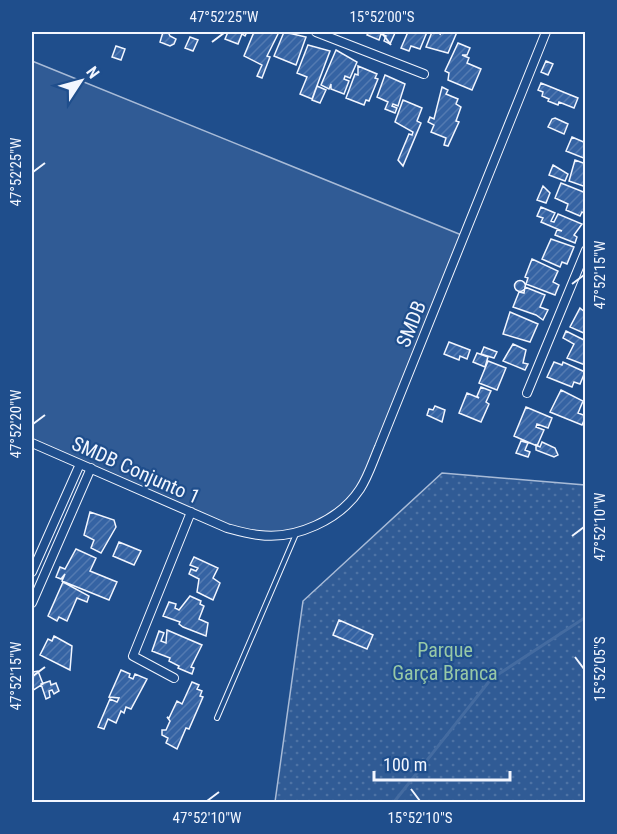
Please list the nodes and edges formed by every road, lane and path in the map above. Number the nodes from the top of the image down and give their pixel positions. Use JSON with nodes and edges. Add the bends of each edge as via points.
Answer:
{"nodes":[{"id":1,"x":316,"y":32,"type":"edge"},
{"id":2,"x":546,"y":32,"type":"edge"},
{"id":3,"x":424,"y":74,"type":"dead end"},
{"id":4,"x":585,"y":250,"type":"edge"},
{"id":5,"x":527,"y":393,"type":"dead end"},
{"id":6,"x":32,"y":443,"type":"edge"},
{"id":7,"x":80,"y":464,"type":"junction"},
{"id":8,"x":91,"y":468,"type":"junction"},
{"id":9,"x":191,"y":512,"type":"junction"},
{"id":10,"x":227,"y":528,"type":"joint"},
{"id":11,"x":297,"y":531,"type":"junction"},
{"id":12,"x":32,"y":572,"type":"edge"},
{"id":13,"x":32,"y":603,"type":"edge"},
{"id":14,"x":174,"y":678,"type":"dead end"},
{"id":15,"x":217,"y":718,"type":"dead end"}],
"edges":[{"from":1,"to":3,"type":"street"},
{"from":2,"to":11,"type":"street","name":"SMDB","via":[[360,489],[331,518]]},
{"from":4,"to":5,"type":"street"},
{"from":6,"to":7,"type":"street","name":"SMDB Conjunto 1"},
{"from":7,"to":8,"type":"street","name":"SMDB Conjunto 1"},
{"from":7,"to":12,"type":"street"},
{"from":8,"to":9,"type":"street","name":"SMDB Conjunto 1"},
{"from":8,"to":13,"type":"street"},
{"from":9,"to":10,"type":"street","name":"SMDB Conjunto 1"},
{"from":9,"to":14,"type":"street","via":[[133,657]]},
{"from":10,"to":11,"type":"street","name":"SMDB","via":[[259,536]]},
{"from":11,"to":15,"type":"lane"}]}
